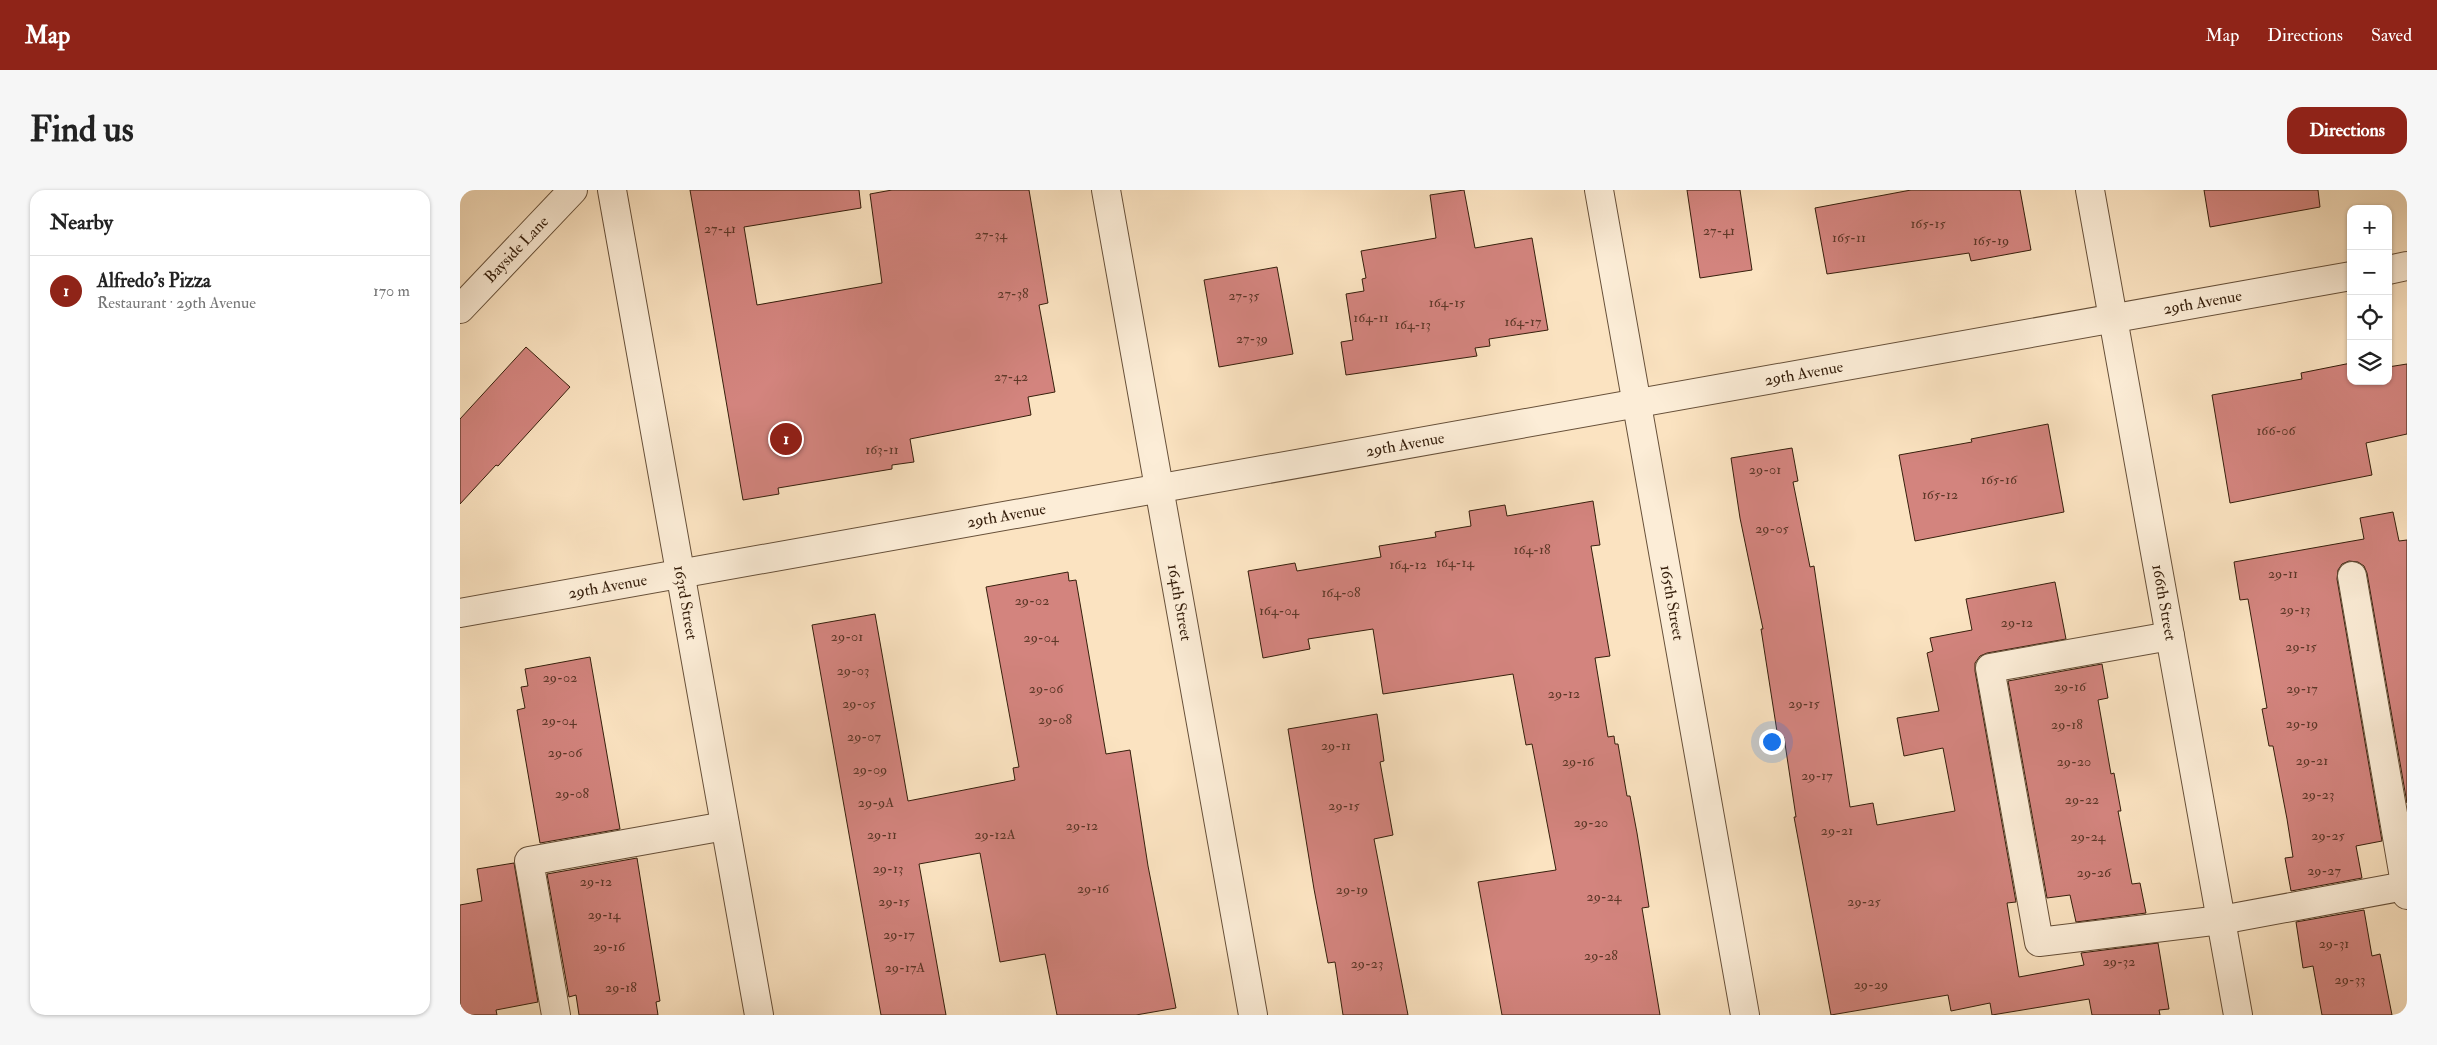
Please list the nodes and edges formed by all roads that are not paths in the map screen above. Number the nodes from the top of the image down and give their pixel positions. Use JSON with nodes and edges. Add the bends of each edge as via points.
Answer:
{"nodes":[{"id":1,"x":573,"y":190,"type":"edge"},
{"id":2,"x":612,"y":190,"type":"edge"},
{"id":3,"x":1106,"y":190,"type":"edge"},
{"id":4,"x":1599,"y":190,"type":"edge"},
{"id":5,"x":2090,"y":190,"type":"edge"},
{"id":6,"x":2407,"y":266,"type":"edge"},
{"id":7,"x":2392,"y":269,"type":"edge"},
{"id":8,"x":2347,"y":277,"type":"edge"},
{"id":9,"x":460,"y":309,"type":"edge"},
{"id":10,"x":2112,"y":318,"type":"junction"},
{"id":11,"x":1637,"y":402,"type":"junction"},
{"id":12,"x":1159,"y":488,"type":"junction"},
{"id":13,"x":679,"y":574,"type":"junction"},
{"id":14,"x":2352,"y":576,"type":"dead end"},
{"id":15,"x":460,"y":613,"type":"edge"},
{"id":16,"x":2170,"y":636,"type":"junction"},
{"id":17,"x":725,"y":826,"type":"junction"},
{"id":18,"x":2406,"y":890,"type":"edge"},
{"id":19,"x":2221,"y":920,"type":"junction"},
{"id":20,"x":556,"y":1015,"type":"edge"},
{"id":21,"x":759,"y":1015,"type":"edge"},
{"id":22,"x":1253,"y":1015,"type":"edge"},
{"id":23,"x":1745,"y":1015,"type":"edge"},
{"id":24,"x":2238,"y":1015,"type":"edge"}],
"edges":[{"from":1,"to":9,"type":"street","name":"Bayside Lane"},
{"from":2,"to":13,"type":"street","name":"163rd Street"},
{"from":3,"to":12,"type":"street","name":"164th Street"},
{"from":4,"to":11,"type":"street","name":"165th Street"},
{"from":5,"to":10,"type":"street","name":"166th Street"},
{"from":6,"to":7,"type":"street"},
{"from":8,"to":10,"type":"street","name":"29th Avenue"},
{"from":10,"to":11,"type":"street","name":"29th Avenue"},
{"from":10,"to":16,"type":"street","name":"166th Street"},
{"from":11,"to":12,"type":"street","name":"29th Avenue"},
{"from":11,"to":23,"type":"street","name":"165th Street"},
{"from":12,"to":13,"type":"street","name":"29th Avenue"},
{"from":12,"to":22,"type":"street","name":"164th Street"},
{"from":13,"to":15,"type":"street","name":"29th Avenue"},
{"from":13,"to":17,"type":"street","name":"163rd Street"},
{"from":14,"to":18,"type":"street"},
{"from":16,"to":19,"type":"street","name":"166th Street"},
{"from":16,"to":19,"type":"street","via":[[1990,668],[2039,942]]},
{"from":17,"to":20,"type":"street","via":[[529,861]]},
{"from":17,"to":21,"type":"street","name":"163rd Street"},
{"from":18,"to":19,"type":"street"},
{"from":19,"to":24,"type":"street","name":"166th Street"}]}
